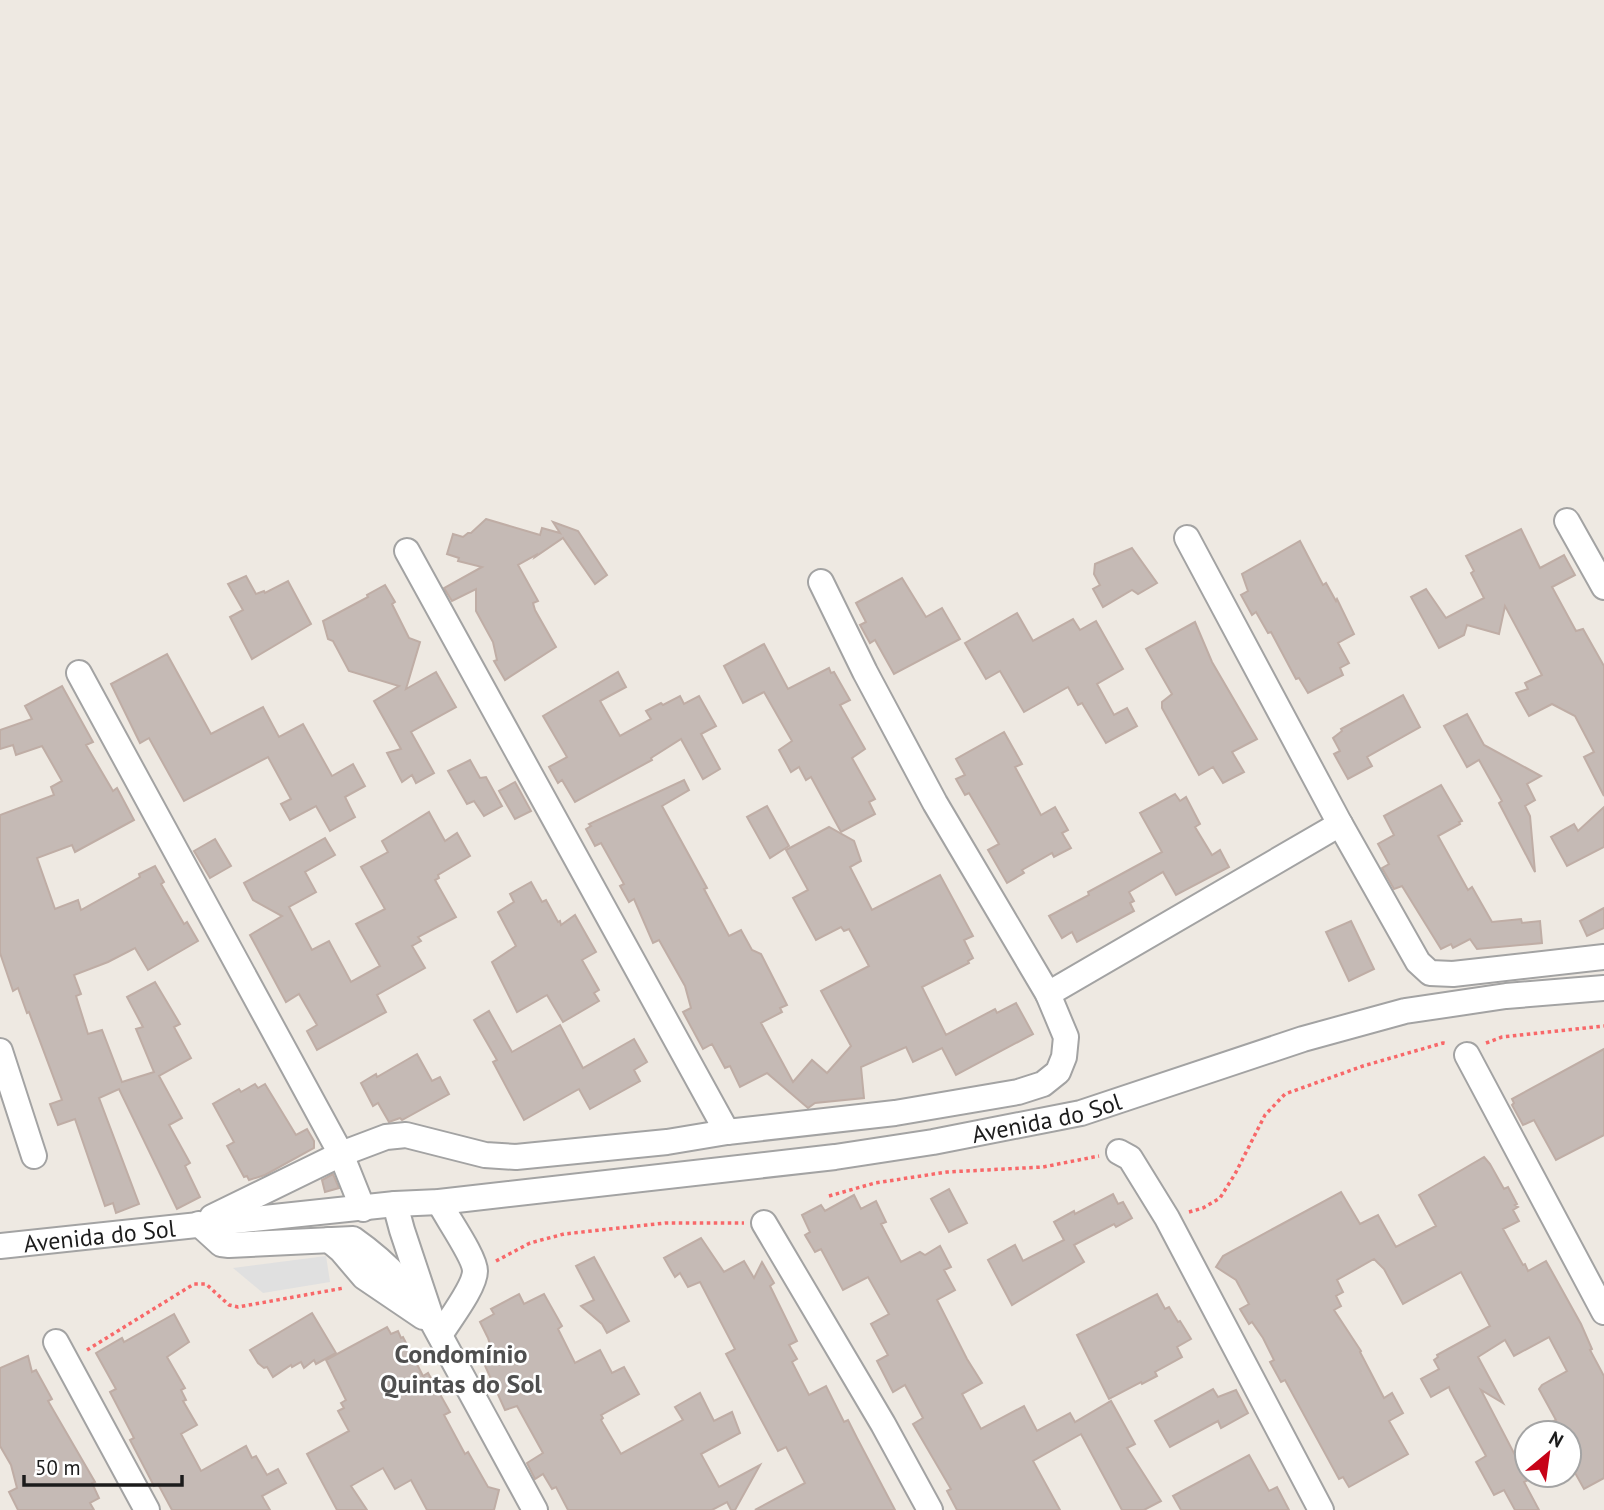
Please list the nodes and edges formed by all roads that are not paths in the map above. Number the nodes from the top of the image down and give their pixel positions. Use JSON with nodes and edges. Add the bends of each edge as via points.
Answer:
{"nodes":[{"id":1,"x":1567,"y":521,"type":"dead end"},
{"id":2,"x":1187,"y":538,"type":"dead end"},
{"id":3,"x":407,"y":551,"type":"dead end"},
{"id":4,"x":821,"y":583,"type":"dead end"},
{"id":5,"x":1604,"y":587,"type":"edge"},
{"id":6,"x":79,"y":673,"type":"dead end"},
{"id":7,"x":1340,"y":824,"type":"junction"},
{"id":8,"x":1604,"y":957,"type":"edge"},
{"id":9,"x":1604,"y":988,"type":"edge"},
{"id":10,"x":1048,"y":994,"type":"junction"},
{"id":11,"x":0,"y":1051,"type":"edge"},
{"id":12,"x":1467,"y":1055,"type":"road end"},
{"id":13,"x":726,"y":1132,"type":"junction"},
{"id":14,"x":1119,"y":1152,"type":"road end"},
{"id":15,"x":341,"y":1154,"type":"junction"},
{"id":16,"x":34,"y":1156,"type":"dead end"},
{"id":17,"x":439,"y":1202,"type":"junction"},
{"id":18,"x":396,"y":1204,"type":"junction"},
{"id":19,"x":363,"y":1209,"type":"junction"},
{"id":20,"x":764,"y":1223,"type":"road end"},
{"id":21,"x":199,"y":1224,"type":"junction"},
{"id":22,"x":402,"y":1230,"type":"junction"},
{"id":23,"x":341,"y":1240,"type":"junction"},
{"id":24,"x":0,"y":1246,"type":"edge"},
{"id":25,"x":1604,"y":1312,"type":"edge"},
{"id":26,"x":435,"y":1326,"type":"junction"},
{"id":27,"x":61,"y":1352,"type":"road end"},
{"id":28,"x":146,"y":1510,"type":"edge"},
{"id":29,"x":535,"y":1510,"type":"edge"},
{"id":30,"x":930,"y":1510,"type":"edge"},
{"id":31,"x":1321,"y":1510,"type":"edge"}],
"edges":[{"from":1,"to":5,"type":"street"},
{"from":2,"to":7,"type":"street"},
{"from":3,"to":13,"type":"street"},
{"from":4,"to":10,"type":"street","via":[[935,803]]},
{"from":6,"to":15,"type":"street"},
{"from":7,"to":8,"type":"street","via":[[1418,962],[1430,973]]},
{"from":7,"to":10,"type":"street"},
{"from":9,"to":17,"type":"street","name":"Avenida do Sol","via":[[1405,1011],[1303,1039],[1081,1113],[933,1142]]},
{"from":10,"to":13,"type":"street","via":[[1066,1037],[1058,1072],[1043,1084],[976,1101]]},
{"from":11,"to":16,"type":"street"},
{"from":12,"to":25,"type":"street"},
{"from":13,"to":15,"type":"street","via":[[516,1157],[485,1155],[406,1135]]},
{"from":14,"to":31,"type":"street","via":[[1130,1158],[1167,1218]]},
{"from":15,"to":19,"type":"street"},
{"from":15,"to":21,"type":"street"},
{"from":17,"to":18,"type":"street","name":"Avenida do Sol"},
{"from":17,"to":26,"type":"street","via":[[471,1254],[475,1272],[471,1284]]},
{"from":18,"to":19,"type":"street","name":"Avenida do Sol"},
{"from":18,"to":22,"type":"street"},
{"from":19,"to":21,"type":"street","name":"Avenida do Sol"},
{"from":20,"to":30,"type":"street"},
{"from":21,"to":23,"type":"street","via":[[221,1244],[229,1245]]},
{"from":21,"to":24,"type":"street","name":"Avenida do Sol"},
{"from":22,"to":23,"type":"street"},
{"from":22,"to":26,"type":"street"},
{"from":23,"to":26,"type":"street","via":[[388,1265]]},
{"from":23,"to":26,"type":"street","via":[[341,1250],[365,1277]]},
{"from":26,"to":29,"type":"street"},
{"from":27,"to":28,"type":"street"}]}
